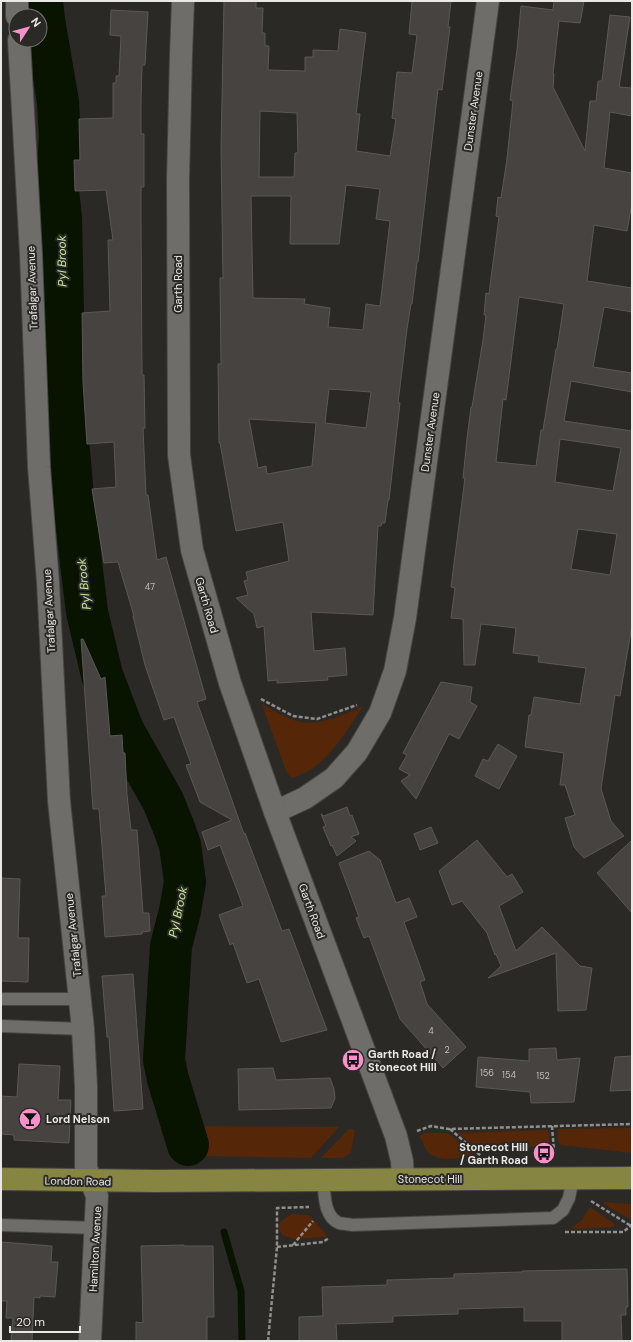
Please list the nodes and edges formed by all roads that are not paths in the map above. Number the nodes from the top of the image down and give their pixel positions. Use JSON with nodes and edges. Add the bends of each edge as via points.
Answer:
{"nodes":[{"id":1,"x":183,"y":1,"type":"edge"},
{"id":2,"x":488,"y":1,"type":"edge"},
{"id":3,"x":19,"y":48,"type":"edge"},
{"id":4,"x":275,"y":812,"type":"junction"},
{"id":5,"x":1,"y":999,"type":"edge"},
{"id":6,"x":79,"y":999,"type":"junction"},
{"id":7,"x":1,"y":1026,"type":"edge"},
{"id":8,"x":83,"y":1029,"type":"junction"},
{"id":9,"x":573,"y":1178,"type":"junction"},
{"id":10,"x":632,"y":1178,"type":"edge"},
{"id":11,"x":1,"y":1179,"type":"edge"},
{"id":12,"x":323,"y":1179,"type":"junction"},
{"id":13,"x":403,"y":1179,"type":"junction"},
{"id":14,"x":228,"y":1180,"type":"joint"},
{"id":15,"x":91,"y":1181,"type":"junction"},
{"id":16,"x":1,"y":1225,"type":"edge"},
{"id":17,"x":96,"y":1228,"type":"junction"},
{"id":18,"x":90,"y":1341,"type":"edge"}],
"edges":[{"from":1,"to":4,"type":"street","name":"Garth Road","via":[[178,180],[179,455],[192,550],[230,683]]},
{"from":2,"to":4,"type":"street","name":"Dunster Avenue","via":[[405,618],[395,671],[380,714],[357,752],[334,778],[305,798]]},
{"from":3,"to":6,"type":"street","name":"Trafalgar Avenue","via":[[39,467],[48,582],[59,800]]},
{"from":4,"to":13,"type":"street","name":"Garth Road","via":[[396,1136]]},
{"from":5,"to":6,"type":"lane"},
{"from":6,"to":8,"type":"street","name":"Trafalgar Avenue"},
{"from":7,"to":8,"type":"lane"},
{"from":8,"to":15,"type":"street","name":"Trafalgar Avenue","via":[[86,1168]]},
{"from":9,"to":10,"type":"highway","name":"Stonecot Hill"},
{"from":9,"to":12,"type":"lane","via":[[569,1198],[563,1210],[553,1218],[352,1225],[339,1223],[331,1216],[326,1207]]},
{"from":9,"to":13,"type":"highway","name":"Stonecot Hill"},
{"from":11,"to":15,"type":"highway","name":"London Road"},
{"from":12,"to":13,"type":"highway","name":"Stonecot Hill"},
{"from":12,"to":14,"type":"highway","name":"Stonecot Hill"},
{"from":14,"to":15,"type":"highway","name":"London Road"},
{"from":15,"to":17,"type":"street","name":"Hamilton Avenue","via":[[97,1196]]},
{"from":16,"to":17,"type":"lane"},
{"from":17,"to":18,"type":"street","name":"Hamilton Avenue"}]}
